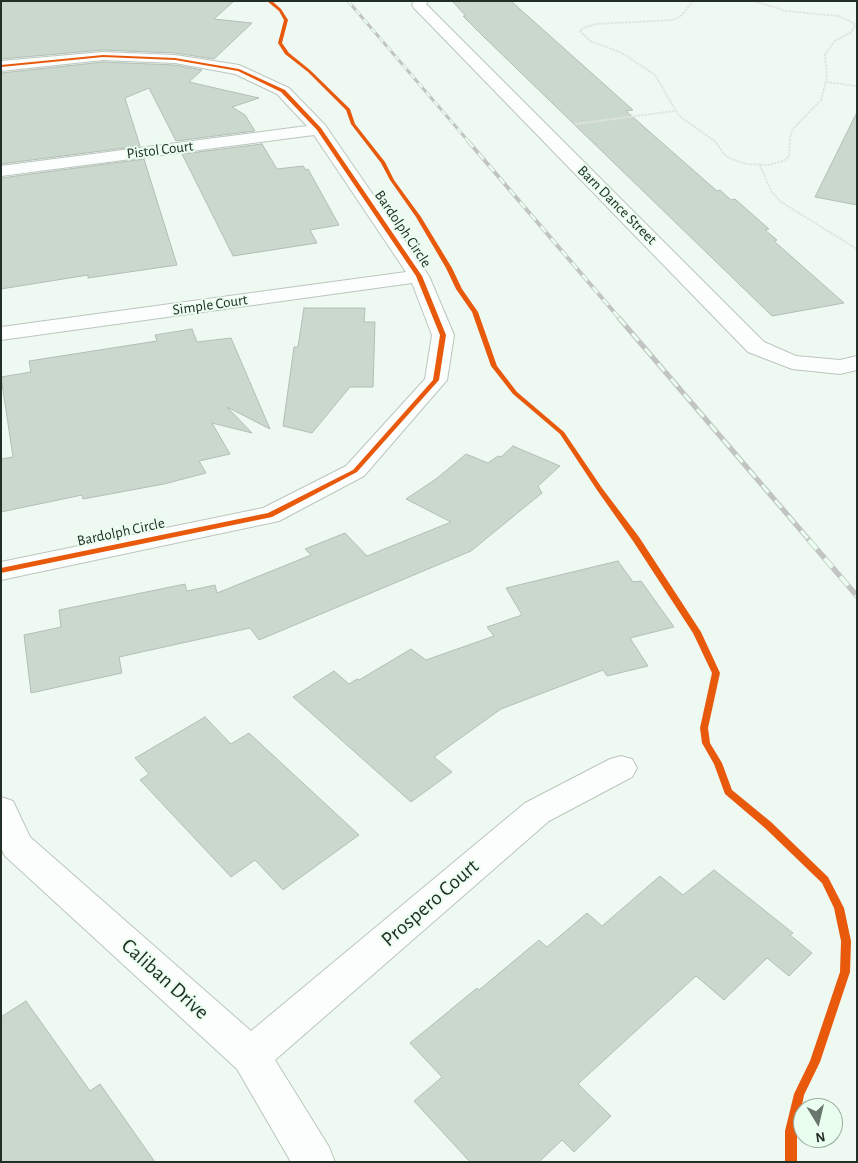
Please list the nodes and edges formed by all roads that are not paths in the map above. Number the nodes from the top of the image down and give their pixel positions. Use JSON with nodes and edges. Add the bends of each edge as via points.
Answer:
{"nodes":[{"id":1,"x":421,"y":1,"type":"edge"},
{"id":2,"x":1,"y":66,"type":"edge"},
{"id":3,"x":319,"y":129,"type":"junction"},
{"id":4,"x":1,"y":171,"type":"edge"},
{"id":5,"x":419,"y":276,"type":"junction"},
{"id":6,"x":1,"y":334,"type":"edge"},
{"id":7,"x":848,"y":365,"type":"edge"},
{"id":8,"x":1,"y":571,"type":"edge"},
{"id":9,"x":621,"y":768,"type":"dead end"},
{"id":10,"x":1,"y":810,"type":"edge"},
{"id":11,"x":9,"y":851,"type":"edge"},
{"id":12,"x":251,"y":1056,"type":"junction"},
{"id":13,"x":314,"y":1162,"type":"edge"}],
"edges":[{"from":1,"to":7,"type":"street","name":"Barn Dance Street","via":[[419,5],[756,346],[792,362]]},
{"from":2,"to":3,"type":"street","name":"Bardolph Circle","via":[[103,56],[175,59],[239,70],[283,91]]},
{"from":3,"to":4,"type":"street","name":"Pistol Court"},
{"from":3,"to":5,"type":"street","name":"Bardolph Circle"},
{"from":5,"to":6,"type":"street","name":"Simple Court"},
{"from":5,"to":8,"type":"street","name":"Bardolph Circle","via":[[443,335],[436,380],[355,470],[270,515]]},
{"from":9,"to":12,"type":"street","name":"Prospero Court","via":[[537,812]]},
{"from":10,"to":11,"type":"street","name":"Caliban Drive"},
{"from":11,"to":12,"type":"street","name":"Caliban Drive"},
{"from":12,"to":13,"type":"street","name":"Caliban Drive"}]}
